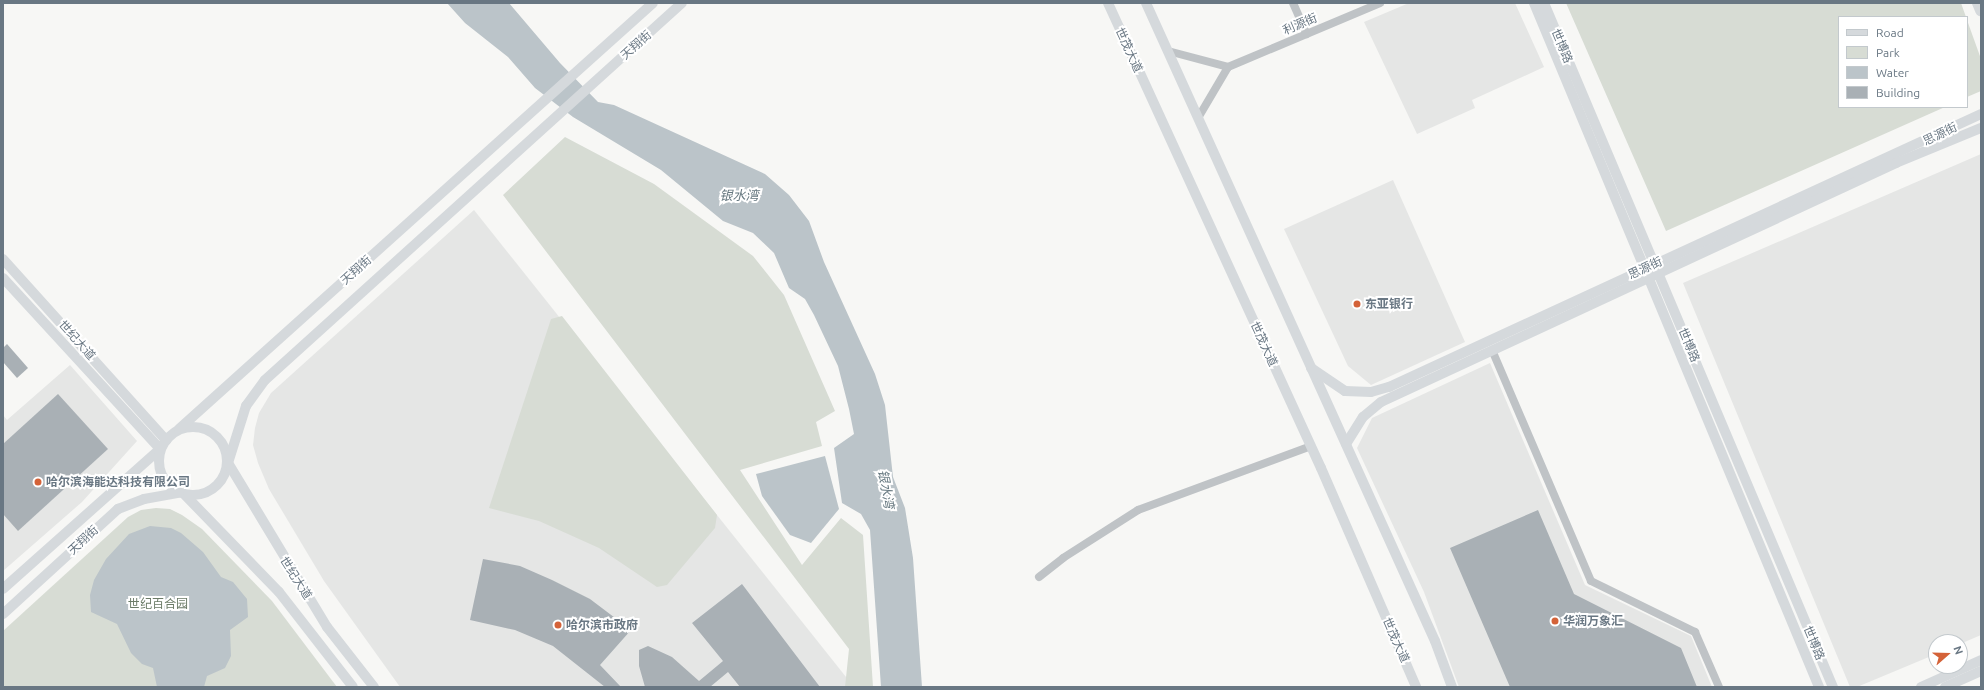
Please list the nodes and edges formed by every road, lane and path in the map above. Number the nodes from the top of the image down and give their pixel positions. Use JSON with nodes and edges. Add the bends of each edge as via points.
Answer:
{"nodes":[{"id":1,"x":653,"y":3,"type":"edge"},
{"id":2,"x":682,"y":3,"type":"edge"},
{"id":3,"x":1108,"y":3,"type":"edge"},
{"id":4,"x":1146,"y":3,"type":"edge"},
{"id":5,"x":1294,"y":3,"type":"edge"},
{"id":6,"x":1380,"y":3,"type":"edge"},
{"id":7,"x":1534,"y":3,"type":"edge"},
{"id":8,"x":1544,"y":3,"type":"edge"},
{"id":9,"x":1978,"y":3,"type":"edge"},
{"id":10,"x":1981,"y":10,"type":"edge"},
{"id":11,"x":1307,"y":34,"type":"junction"},
{"id":12,"x":1168,"y":51,"type":"junction"},
{"id":13,"x":1228,"y":67,"type":"junction"},
{"id":14,"x":1981,"y":114,"type":"edge"},
{"id":15,"x":1198,"y":118,"type":"junction"},
{"id":16,"x":1981,"y":128,"type":"edge"},
{"id":17,"x":3,"y":259,"type":"edge"},
{"id":18,"x":1650,"y":265,"type":"junction"},
{"id":19,"x":1655,"y":276,"type":"junction"},
{"id":20,"x":3,"y":278,"type":"edge"},
{"id":21,"x":1492,"y":350,"type":"junction"},
{"id":22,"x":1309,"y":367,"type":"junction"},
{"id":23,"x":179,"y":429,"type":"junction"},
{"id":24,"x":166,"y":440,"type":"junction"},
{"id":25,"x":1346,"y":444,"type":"junction"},
{"id":26,"x":1311,"y":446,"type":"junction"},
{"id":27,"x":160,"y":449,"type":"junction"},
{"id":28,"x":228,"y":464,"type":"junction"},
{"id":29,"x":181,"y":494,"type":"junction"},
{"id":30,"x":1039,"y":577,"type":"dead end"},
{"id":31,"x":3,"y":589,"type":"edge"},
{"id":32,"x":3,"y":614,"type":"edge"},
{"id":33,"x":1981,"y":660,"type":"edge"},
{"id":34,"x":1981,"y":671,"type":"edge"},
{"id":35,"x":353,"y":687,"type":"edge"},
{"id":36,"x":374,"y":687,"type":"edge"},
{"id":37,"x":1416,"y":687,"type":"edge"},
{"id":38,"x":1452,"y":687,"type":"edge"},
{"id":39,"x":1719,"y":687,"type":"edge"},
{"id":40,"x":1818,"y":687,"type":"edge"},
{"id":41,"x":1833,"y":687,"type":"edge"},
{"id":42,"x":1921,"y":687,"type":"edge"},
{"id":43,"x":1945,"y":687,"type":"edge"}],
"edges":[{"from":1,"to":23,"type":"main road","name":"天翔街"},
{"from":2,"to":28,"type":"main road","name":"天翔街","via":[[265,380],[246,406]]},
{"from":3,"to":26,"type":"main road","name":"世茂大道"},
{"from":4,"to":12,"type":"main road"},
{"from":5,"to":11,"type":"street"},
{"from":6,"to":11,"type":"street","name":"利源街"},
{"from":7,"to":18,"type":"main road","name":"世博路"},
{"from":8,"to":18,"type":"main road","name":"世博路"},
{"from":9,"to":10,"type":"highway"},
{"from":11,"to":13,"type":"street","name":"利源街"},
{"from":12,"to":13,"type":"street"},
{"from":12,"to":15,"type":"main road"},
{"from":13,"to":15,"type":"street"},
{"from":14,"to":18,"type":"main road","name":"思源街"},
{"from":15,"to":22,"type":"main road"},
{"from":16,"to":19,"type":"main road","name":"思源街","via":[[1896,163]]},
{"from":17,"to":24,"type":"main road","name":"世纪大道"},
{"from":18,"to":19,"type":"main road","name":"世博路"},
{"from":18,"to":22,"type":"main road","name":"思源街","via":[[1382,390],[1345,391]]},
{"from":19,"to":21,"type":"main road","name":"思源街"},
{"from":19,"to":40,"type":"main road","name":"世博路"},
{"from":19,"to":41,"type":"main road","name":"世博路"},
{"from":20,"to":27,"type":"main road","name":"世纪大道"},
{"from":21,"to":25,"type":"main road","name":"思源街","via":[[1374,406]]},
{"from":21,"to":39,"type":"street","via":[[1591,582],[1695,632]]},
{"from":22,"to":25,"type":"main road"},
{"from":23,"to":24,"type":"main road"},
{"from":23,"to":28,"type":"main road","via":[[198,427],[208,430],[222,444]]},
{"from":24,"to":27,"type":"main road"},
{"from":25,"to":38,"type":"main road","via":[[1435,641]]},
{"from":26,"to":30,"type":"street","via":[[1138,510],[1063,558]]},
{"from":26,"to":37,"type":"main road","name":"世茂大道"},
{"from":27,"to":29,"type":"main road","via":[[161,472]]},
{"from":27,"to":31,"type":"main road","name":"天翔街"},
{"from":28,"to":29,"type":"main road","via":[[224,476],[211,490],[194,497]]},
{"from":28,"to":36,"type":"main road","name":"世纪大道","via":[[327,627]]},
{"from":29,"to":32,"type":"main road","name":"天翔街","via":[[144,499],[118,510]]},
{"from":29,"to":35,"type":"main road","name":"世纪大道","via":[[279,592]]},
{"from":33,"to":42,"type":"main road"},
{"from":34,"to":43,"type":"main road"}]}
